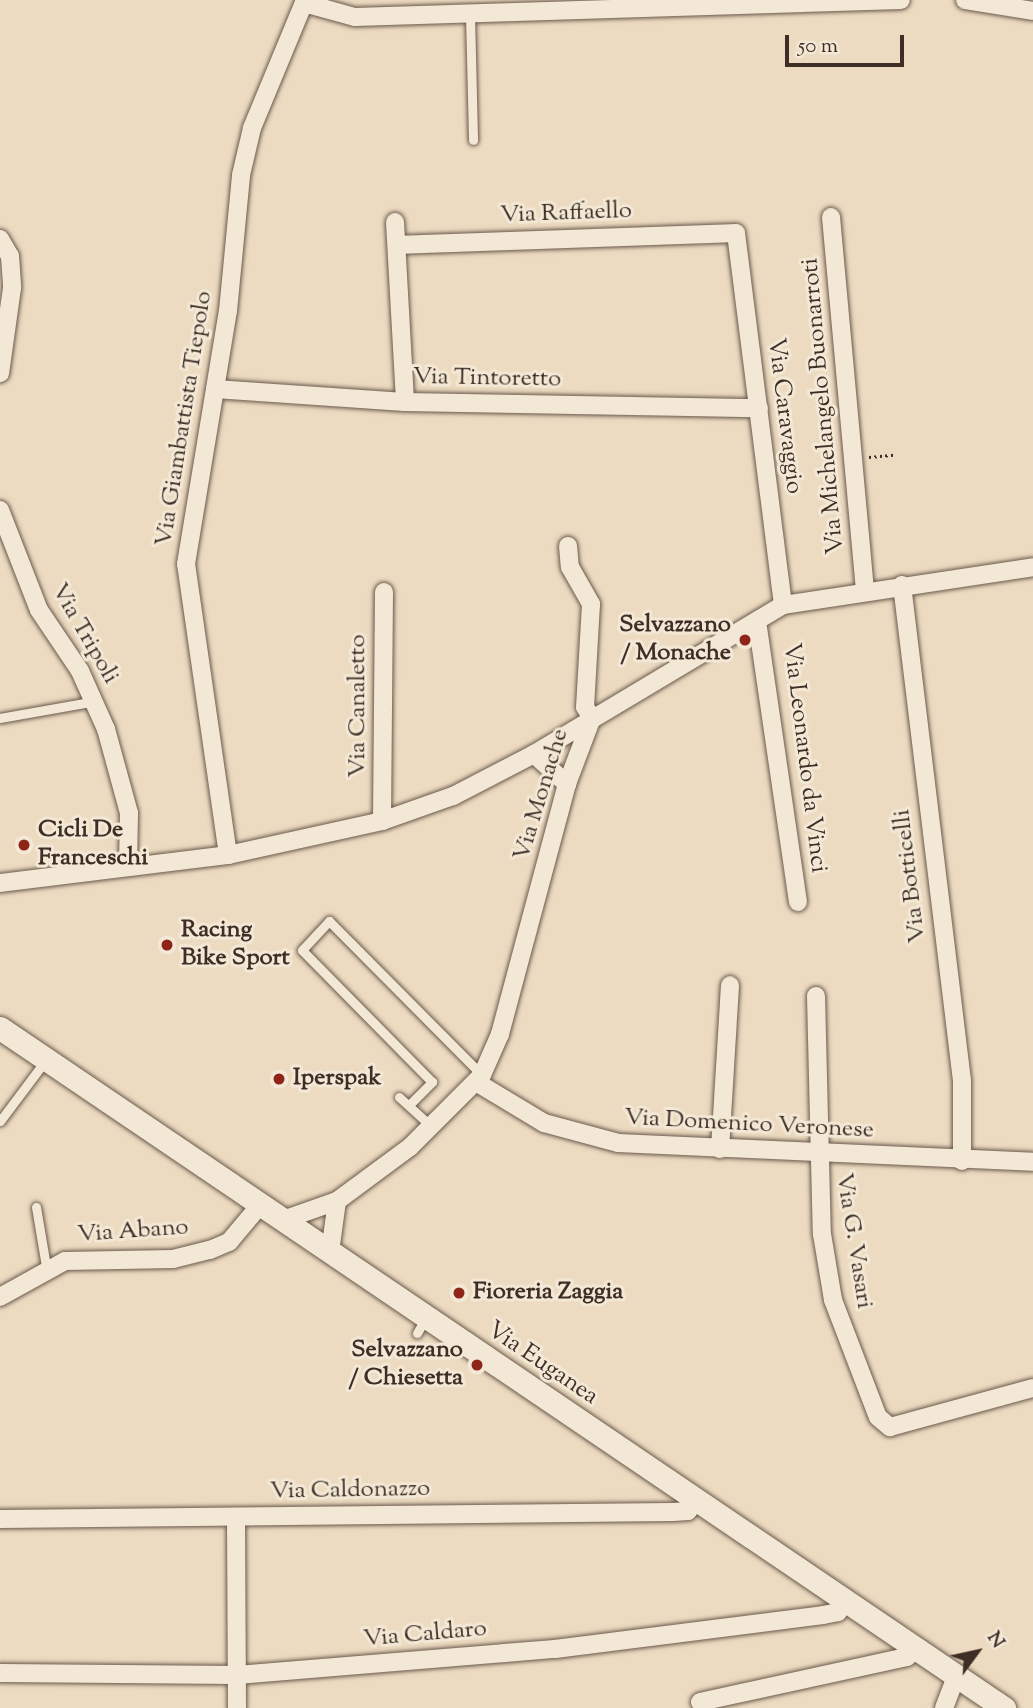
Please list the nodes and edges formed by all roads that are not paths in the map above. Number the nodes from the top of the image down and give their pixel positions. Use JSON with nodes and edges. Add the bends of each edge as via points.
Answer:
{"nodes":[{"id":1,"x":901,"y":0,"type":"edge"},
{"id":2,"x":965,"y":0,"type":"edge"},
{"id":3,"x":304,"y":1,"type":"edge"},
{"id":4,"x":995,"y":3,"type":"edge"},
{"id":5,"x":696,"y":4,"type":"edge"},
{"id":6,"x":605,"y":5,"type":"edge"},
{"id":7,"x":502,"y":7,"type":"edge"},
{"id":8,"x":1033,"y":11,"type":"edge"},
{"id":9,"x":470,"y":15,"type":"junction"},
{"id":10,"x":473,"y":141,"type":"dead end"},
{"id":11,"x":831,"y":218,"type":"dead end"},
{"id":12,"x":395,"y":222,"type":"dead end"},
{"id":13,"x":736,"y":233,"type":"joint"},
{"id":14,"x":0,"y":239,"type":"edge"},
{"id":15,"x":397,"y":245,"type":"junction"},
{"id":16,"x":0,"y":373,"type":"edge"},
{"id":17,"x":215,"y":390,"type":"junction"},
{"id":18,"x":405,"y":402,"type":"junction"},
{"id":19,"x":759,"y":408,"type":"junction"},
{"id":20,"x":0,"y":510,"type":"edge"},
{"id":21,"x":568,"y":546,"type":"dead end"},
{"id":22,"x":1033,"y":567,"type":"edge"},
{"id":23,"x":902,"y":585,"type":"junction"},
{"id":24,"x":865,"y":590,"type":"junction"},
{"id":25,"x":384,"y":592,"type":"dead end"},
{"id":26,"x":783,"y":605,"type":"junction"},
{"id":27,"x":757,"y":621,"type":"junction"},
{"id":28,"x":95,"y":701,"type":"junction"},
{"id":29,"x":0,"y":718,"type":"edge"},
{"id":30,"x":592,"y":718,"type":"junction"},
{"id":31,"x":534,"y":754,"type":"junction"},
{"id":32,"x":567,"y":785,"type":"junction"},
{"id":33,"x":382,"y":821,"type":"junction"},
{"id":34,"x":228,"y":855,"type":"junction"},
{"id":35,"x":128,"y":867,"type":"junction"},
{"id":36,"x":0,"y":883,"type":"edge"},
{"id":37,"x":798,"y":902,"type":"dead end"},
{"id":38,"x":730,"y":985,"type":"dead end"},
{"id":39,"x":816,"y":996,"type":"dead end"},
{"id":40,"x":0,"y":1028,"type":"edge"},
{"id":41,"x":46,"y":1059,"type":"junction"},
{"id":42,"x":479,"y":1078,"type":"junction"},
{"id":43,"x":399,"y":1097,"type":"dead end"},
{"id":44,"x":409,"y":1105,"type":"junction"},
{"id":45,"x":0,"y":1121,"type":"edge"},
{"id":46,"x":432,"y":1127,"type":"junction"},
{"id":47,"x":720,"y":1149,"type":"junction"},
{"id":48,"x":816,"y":1154,"type":"junction"},
{"id":49,"x":962,"y":1161,"type":"junction"},
{"id":50,"x":1033,"y":1162,"type":"edge"},
{"id":51,"x":337,"y":1201,"type":"junction"},
{"id":52,"x":260,"y":1205,"type":"junction"},
{"id":53,"x":36,"y":1208,"type":"dead end"},
{"id":54,"x":283,"y":1220,"type":"junction"},
{"id":55,"x":334,"y":1260,"type":"junction"},
{"id":56,"x":46,"y":1266,"type":"junction"},
{"id":57,"x":0,"y":1297,"type":"edge"},
{"id":58,"x":1033,"y":1388,"type":"edge"},
{"id":59,"x":696,"y":1500,"type":"junction"},
{"id":60,"x":236,"y":1517,"type":"junction"},
{"id":61,"x":0,"y":1519,"type":"edge"},
{"id":62,"x":845,"y":1601,"type":"junction"},
{"id":63,"x":915,"y":1648,"type":"junction"},
{"id":64,"x":0,"y":1673,"type":"edge"},
{"id":65,"x":237,"y":1675,"type":"junction"},
{"id":66,"x":956,"y":1676,"type":"junction"},
{"id":67,"x":700,"y":1703,"type":"dead end"},
{"id":68,"x":237,"y":1708,"type":"edge"},
{"id":69,"x":944,"y":1708,"type":"edge"},
{"id":70,"x":1004,"y":1708,"type":"edge"}],
"edges":[{"from":1,"to":5,"type":"street"},
{"from":2,"to":4,"type":"street"},
{"from":3,"to":9,"type":"street","via":[[355,17]]},
{"from":3,"to":17,"type":"street","name":"Via Giambattista Tiepolo","via":[[252,128],[241,175]]},
{"from":4,"to":8,"type":"street"},
{"from":5,"to":6,"type":"street"},
{"from":6,"to":7,"type":"street"},
{"from":7,"to":9,"type":"street"},
{"from":9,"to":10,"type":"lane"},
{"from":11,"to":24,"type":"street","name":"Via Michelangelo Buonarroti"},
{"from":12,"to":15,"type":"street"},
{"from":13,"to":15,"type":"street","name":"Via Raffaello"},
{"from":13,"to":19,"type":"street","name":"Via Caravaggio"},
{"from":14,"to":16,"type":"street","via":[[10,256],[12,288]]},
{"from":15,"to":18,"type":"street"},
{"from":17,"to":18,"type":"street","name":"Via Tintoretto"},
{"from":17,"to":34,"type":"street","name":"Via Giambattista Tiepolo","via":[[186,564]]},
{"from":18,"to":19,"type":"street","name":"Via Tintoretto"},
{"from":19,"to":26,"type":"street","name":"Via Caravaggio"},
{"from":20,"to":28,"type":"street","name":"Via Tripoli","via":[[39,610]]},
{"from":21,"to":30,"type":"street","via":[[570,567],[591,604],[585,706]]},
{"from":22,"to":23,"type":"street","name":"Via Monache"},
{"from":23,"to":24,"type":"street","name":"Via Monache"},
{"from":23,"to":49,"type":"street","name":"Via Botticelli","via":[[962,1081]]},
{"from":24,"to":26,"type":"street","name":"Via Monache"},
{"from":25,"to":33,"type":"street","name":"Via Canaletto"},
{"from":26,"to":27,"type":"street","name":"Via Monache"},
{"from":27,"to":30,"type":"street","name":"Via Monache"},
{"from":27,"to":37,"type":"street","name":"Via Leonardo da Vinci"},
{"from":28,"to":29,"type":"lane"},
{"from":28,"to":35,"type":"street","name":"Via Tripoli","via":[[130,813]]},
{"from":30,"to":31,"type":"street"},
{"from":30,"to":32,"type":"street","name":"Via Monache"},
{"from":31,"to":32,"type":"street"},
{"from":31,"to":33,"type":"street","via":[[453,796]]},
{"from":32,"to":42,"type":"street","name":"Via Monache","via":[[500,1034]]},
{"from":33,"to":34,"type":"street"},
{"from":34,"to":35,"type":"street"},
{"from":35,"to":36,"type":"street"},
{"from":38,"to":47,"type":"street"},
{"from":39,"to":48,"type":"street"},
{"from":40,"to":41,"type":"street","name":"Via Euganea"},
{"from":41,"to":45,"type":"lane"},
{"from":41,"to":52,"type":"street","name":"Via Euganea"},
{"from":42,"to":44,"type":"lane","via":[[329,921],[302,950],[432,1082]]},
{"from":42,"to":46,"type":"street","name":"Via Monache"},
{"from":42,"to":47,"type":"street","name":"Via Domenico Veronese","via":[[544,1124],[596,1139]]},
{"from":43,"to":44,"type":"lane"},
{"from":44,"to":46,"type":"lane"},
{"from":46,"to":51,"type":"street","name":"Via Monache"},
{"from":47,"to":48,"type":"street","name":"Via Domenico Veronese"},
{"from":48,"to":49,"type":"street","name":"Via Domenico Veronese"},
{"from":48,"to":58,"type":"street","name":"Via G. Vasari","via":[[833,1300],[877,1417],[890,1427]]},
{"from":49,"to":50,"type":"street","name":"Via Domenico Veronese"},
{"from":51,"to":54,"type":"street","name":"Via Monache"},
{"from":51,"to":55,"type":"street"},
{"from":52,"to":54,"type":"street","name":"Via Euganea"},
{"from":52,"to":56,"type":"street","name":"Via Abano","via":[[229,1241],[210,1250],[173,1259],[114,1257]]},
{"from":53,"to":56,"type":"lane"},
{"from":54,"to":55,"type":"street","name":"Via Euganea"},
{"from":55,"to":59,"type":"street","name":"Via Euganea","via":[[422,1325]]},
{"from":56,"to":57,"type":"street","name":"Via Abano"},
{"from":59,"to":60,"type":"street","name":"Via Caldonazzo","via":[[688,1511],[673,1512]]},
{"from":59,"to":62,"type":"street","name":"Via Euganea"},
{"from":60,"to":61,"type":"street","name":"Via Caldonazzo"},
{"from":60,"to":65,"type":"street"},
{"from":62,"to":63,"type":"street","name":"Via Euganea"},
{"from":62,"to":65,"type":"street","name":"Via Caldaro","via":[[838,1612],[823,1615],[555,1649]]},
{"from":63,"to":66,"type":"street","name":"Via Euganea"},
{"from":63,"to":67,"type":"street","via":[[907,1657]]},
{"from":64,"to":65,"type":"street","name":"Via Caldaro"},
{"from":65,"to":68,"type":"street"},
{"from":66,"to":69,"type":"street"},
{"from":66,"to":70,"type":"street","name":"Via Euganea"}]}
